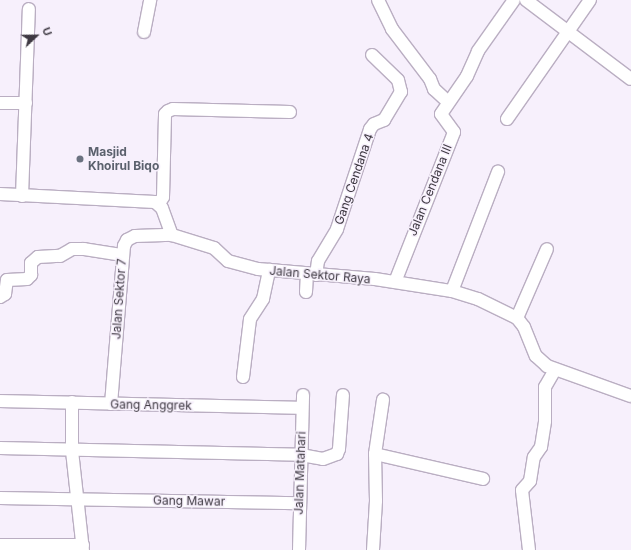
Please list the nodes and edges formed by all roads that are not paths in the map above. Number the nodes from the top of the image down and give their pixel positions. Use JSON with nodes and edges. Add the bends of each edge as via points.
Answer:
{"nodes":[{"id":1,"x":150,"y":0,"type":"edge"},
{"id":2,"x":378,"y":0,"type":"edge"},
{"id":3,"x":514,"y":0,"type":"edge"},
{"id":4,"x":526,"y":0,"type":"edge"},
{"id":5,"x":590,"y":0,"type":"edge"},
{"id":6,"x":29,"y":9,"type":"dead end"},
{"id":7,"x":144,"y":32,"type":"dead end"},
{"id":8,"x":569,"y":32,"type":"junction"},
{"id":9,"x":372,"y":55,"type":"dead end"},
{"id":10,"x":631,"y":79,"type":"edge"},
{"id":11,"x":448,"y":102,"type":"junction"},
{"id":12,"x":0,"y":103,"type":"edge"},
{"id":13,"x":26,"y":103,"type":"junction"},
{"id":14,"x":290,"y":112,"type":"dead end"},
{"id":15,"x":508,"y":119,"type":"dead end"},
{"id":16,"x":498,"y":172,"type":"dead end"},
{"id":17,"x":0,"y":194,"type":"edge"},
{"id":18,"x":22,"y":196,"type":"junction"},
{"id":19,"x":159,"y":204,"type":"junction"},
{"id":20,"x":172,"y":235,"type":"junction"},
{"id":21,"x":547,"y":249,"type":"dead end"},
{"id":22,"x":122,"y":255,"type":"junction"},
{"id":23,"x":269,"y":270,"type":"junction"},
{"id":24,"x":312,"y":274,"type":"junction"},
{"id":25,"x":395,"y":282,"type":"junction"},
{"id":26,"x":452,"y":291,"type":"junction"},
{"id":27,"x":306,"y":292,"type":"dead end"},
{"id":28,"x":0,"y":297,"type":"edge"},
{"id":29,"x":517,"y":318,"type":"junction"},
{"id":30,"x":555,"y":370,"type":"junction"},
{"id":31,"x":243,"y":377,"type":"dead end"},
{"id":32,"x":303,"y":395,"type":"dead end"},
{"id":33,"x":344,"y":395,"type":"dead end"},
{"id":34,"x":631,"y":396,"type":"edge"},
{"id":35,"x":383,"y":400,"type":"dead end"},
{"id":36,"x":0,"y":401,"type":"edge"},
{"id":37,"x":72,"y":402,"type":"junction"},
{"id":38,"x":111,"y":404,"type":"junction"},
{"id":39,"x":302,"y":408,"type":"junction"},
{"id":40,"x":0,"y":448,"type":"edge"},
{"id":41,"x":72,"y":451,"type":"junction"},
{"id":42,"x":375,"y":454,"type":"junction"},
{"id":43,"x":301,"y":455,"type":"junction"},
{"id":44,"x":483,"y":479,"type":"dead end"},
{"id":45,"x":0,"y":498,"type":"edge"},
{"id":46,"x":79,"y":499,"type":"junction"},
{"id":47,"x":299,"y":503,"type":"junction"},
{"id":48,"x":0,"y":545,"type":"edge"},
{"id":49,"x":83,"y":547,"type":"edge"},
{"id":50,"x":299,"y":550,"type":"edge"},
{"id":51,"x":373,"y":550,"type":"edge"},
{"id":52,"x":529,"y":550,"type":"edge"}],
"edges":[{"from":1,"to":7,"type":"street"},
{"from":2,"to":11,"type":"street","via":[[392,29],[430,79],[434,90]]},
{"from":3,"to":11,"type":"street","via":[[478,51],[466,76]]},
{"from":4,"to":8,"type":"street"},
{"from":5,"to":8,"type":"street"},
{"from":6,"to":13,"type":"street"},
{"from":8,"to":10,"type":"street"},
{"from":8,"to":15,"type":"street"},
{"from":9,"to":24,"type":"street","name":"Gang Cendana 4","via":[[398,80],[401,92],[387,116],[370,129],[337,229]]},
{"from":11,"to":25,"type":"street","name":"Jalan Cendana III","via":[[440,115],[454,132]]},
{"from":12,"to":13,"type":"street"},
{"from":13,"to":18,"type":"street"},
{"from":14,"to":19,"type":"street","via":[[173,108],[168,111],[165,114],[163,197]]},
{"from":16,"to":26,"type":"street"},
{"from":17,"to":18,"type":"street"},
{"from":18,"to":19,"type":"street"},
{"from":19,"to":20,"type":"street"},
{"from":20,"to":22,"type":"street","name":"Jalan Sektor 7","via":[[135,236],[127,240]]},
{"from":20,"to":23,"type":"street","name":"Jalan Sektor Raya","via":[[214,248],[228,261]]},
{"from":21,"to":29,"type":"street"},
{"from":22,"to":28,"type":"street","via":[[84,249],[72,250],[60,256],[38,257],[31,263],[31,275],[27,279],[7,280],[5,294]]},
{"from":22,"to":38,"type":"street","name":"Jalan Sektor 7"},
{"from":23,"to":24,"type":"street","name":"Jalan Sektor Raya"},
{"from":23,"to":31,"type":"street","via":[[263,299],[250,319]]},
{"from":24,"to":25,"type":"street","name":"Jalan Sektor Raya"},
{"from":24,"to":27,"type":"street"},
{"from":25,"to":26,"type":"street","name":"Jalan Sektor Raya"},
{"from":26,"to":29,"type":"street","name":"Jalan Sektor Raya","via":[[506,310]]},
{"from":29,"to":30,"type":"street","name":"Jalan Sektor Raya","via":[[524,327],[536,356]]},
{"from":30,"to":34,"type":"street","name":"Jalan Sektor Raya"},
{"from":30,"to":52,"type":"street","via":[[545,387],[545,421],[541,447],[534,457],[530,481],[522,490]]},
{"from":32,"to":39,"type":"street","name":"Jalan Matahari"},
{"from":33,"to":43,"type":"street","via":[[337,454],[323,459]]},
{"from":35,"to":42,"type":"street"},
{"from":36,"to":37,"type":"street","name":"Gang Anggrek"},
{"from":37,"to":38,"type":"street","name":"Gang Anggrek"},
{"from":37,"to":41,"type":"street"},
{"from":38,"to":39,"type":"street","name":"Gang Anggrek"},
{"from":39,"to":43,"type":"street","name":"Jalan Matahari"},
{"from":40,"to":41,"type":"street"},
{"from":41,"to":43,"type":"street"},
{"from":41,"to":46,"type":"street"},
{"from":42,"to":44,"type":"street"},
{"from":42,"to":51,"type":"street"},
{"from":43,"to":47,"type":"street","name":"Jalan Matahari"},
{"from":45,"to":46,"type":"street","name":"Gang Mawar"},
{"from":46,"to":47,"type":"street","name":"Gang Mawar"},
{"from":46,"to":49,"type":"street"},
{"from":47,"to":50,"type":"street","name":"Jalan Matahari"},
{"from":48,"to":49,"type":"street"}]}
